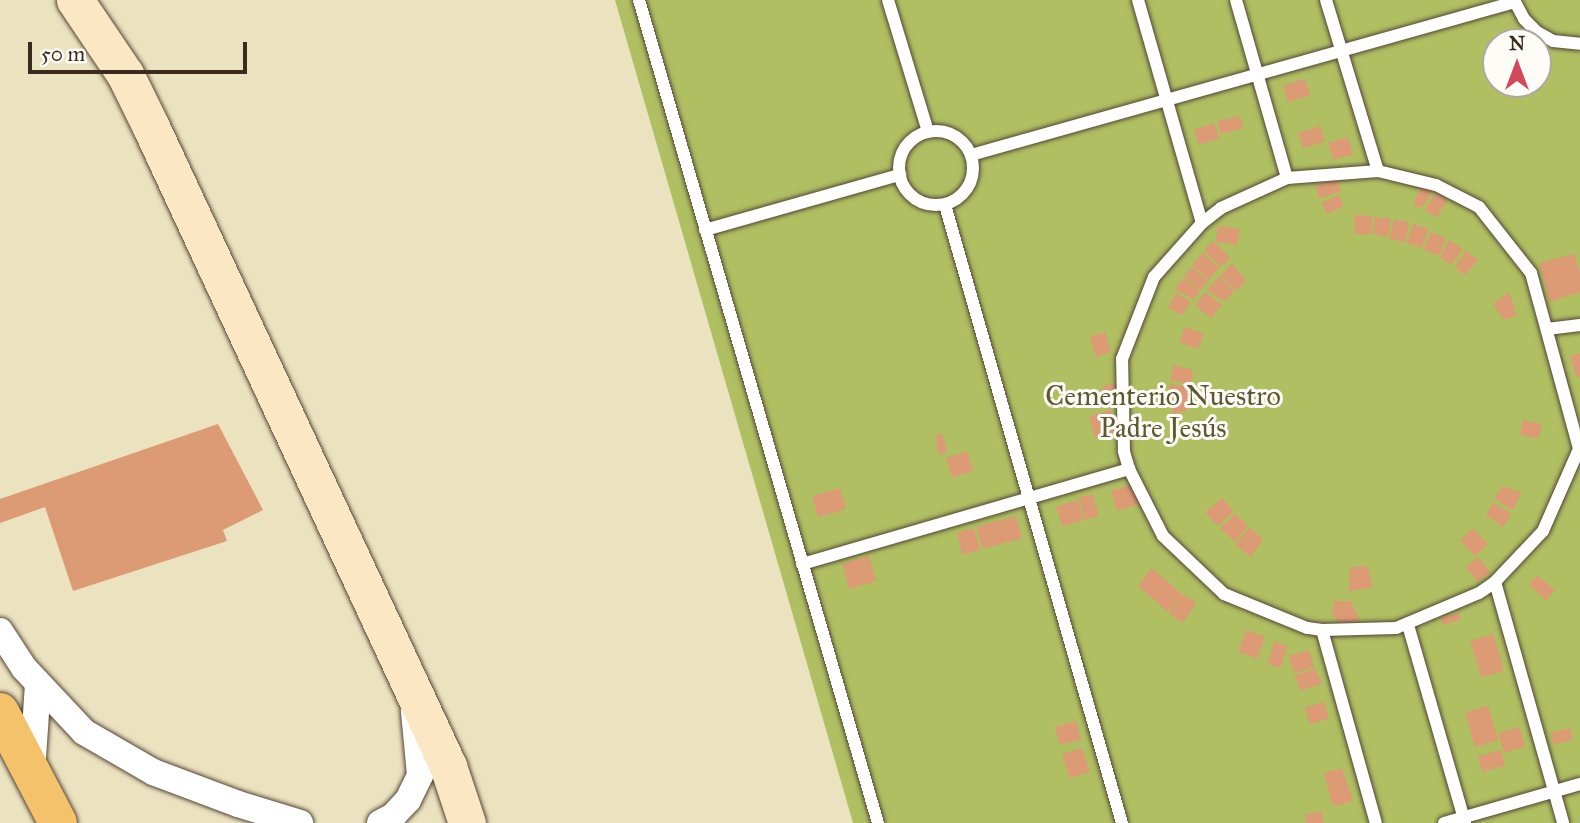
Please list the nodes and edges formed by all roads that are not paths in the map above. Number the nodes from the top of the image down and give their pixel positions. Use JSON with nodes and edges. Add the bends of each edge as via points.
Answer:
{"nodes":[{"id":1,"x":75,"y":0,"type":"edge"},
{"id":2,"x":639,"y":0,"type":"edge"},
{"id":3,"x":888,"y":0,"type":"edge"},
{"id":4,"x":1138,"y":0,"type":"edge"},
{"id":5,"x":1236,"y":0,"type":"edge"},
{"id":6,"x":1326,"y":0,"type":"edge"},
{"id":7,"x":1515,"y":1,"type":"edge"},
{"id":8,"x":1580,"y":44,"type":"edge"},
{"id":9,"x":1342,"y":51,"type":"junction"},
{"id":10,"x":1257,"y":75,"type":"junction"},
{"id":11,"x":1166,"y":100,"type":"junction"},
{"id":12,"x":928,"y":132,"type":"junction"},
{"id":13,"x":971,"y":155,"type":"junction"},
{"id":14,"x":1378,"y":171,"type":"junction"},
{"id":15,"x":900,"y":175,"type":"junction"},
{"id":16,"x":1287,"y":178,"type":"junction"},
{"id":17,"x":945,"y":205,"type":"junction"},
{"id":18,"x":1202,"y":223,"type":"junction"},
{"id":19,"x":705,"y":230,"type":"junction"},
{"id":20,"x":1580,"y":325,"type":"edge"},
{"id":21,"x":1547,"y":329,"type":"junction"},
{"id":22,"x":1129,"y":469,"type":"junction"},
{"id":23,"x":1029,"y":498,"type":"junction"},
{"id":24,"x":802,"y":564,"type":"junction"},
{"id":25,"x":1495,"y":582,"type":"junction"},
{"id":26,"x":1408,"y":625,"type":"junction"},
{"id":27,"x":1322,"y":630,"type":"junction"},
{"id":28,"x":0,"y":632,"type":"edge"},
{"id":29,"x":38,"y":684,"type":"junction"},
{"id":30,"x":410,"y":685,"type":"junction"},
{"id":31,"x":0,"y":712,"type":"edge"},
{"id":32,"x":32,"y":773,"type":"junction"},
{"id":33,"x":1580,"y":784,"type":"edge"},
{"id":34,"x":1554,"y":791,"type":"junction"},
{"id":35,"x":1464,"y":820,"type":"edge"},
{"id":36,"x":58,"y":823,"type":"edge"},
{"id":37,"x":300,"y":823,"type":"edge"},
{"id":38,"x":380,"y":823,"type":"edge"},
{"id":39,"x":467,"y":823,"type":"edge"},
{"id":40,"x":878,"y":823,"type":"edge"},
{"id":41,"x":1122,"y":823,"type":"edge"},
{"id":42,"x":1376,"y":823,"type":"edge"},
{"id":43,"x":1444,"y":823,"type":"edge"},
{"id":44,"x":1563,"y":823,"type":"edge"}],
"edges":[{"from":1,"to":30,"type":"street","via":[[130,85]]},
{"from":2,"to":19,"type":"lane"},
{"from":3,"to":12,"type":"lane"},
{"from":4,"to":11,"type":"lane"},
{"from":5,"to":10,"type":"lane"},
{"from":6,"to":9,"type":"lane"},
{"from":7,"to":8,"type":"lane","via":[[1537,32],[1553,41]]},
{"from":7,"to":9,"type":"lane"},
{"from":9,"to":10,"type":"lane"},
{"from":9,"to":14,"type":"lane"},
{"from":10,"to":11,"type":"lane"},
{"from":10,"to":16,"type":"lane"},
{"from":11,"to":13,"type":"lane"},
{"from":11,"to":18,"type":"lane"},
{"from":12,"to":13,"type":"lane","via":[[949,133]]},
{"from":12,"to":15,"type":"lane","via":[[909,143]]},
{"from":13,"to":17,"type":"lane","via":[[972,180],[957,200]]},
{"from":14,"to":16,"type":"lane"},
{"from":14,"to":21,"type":"lane","via":[[1437,185],[1479,207],[1531,274]]},
{"from":15,"to":17,"type":"lane","via":[[916,199]]},
{"from":15,"to":19,"type":"lane"},
{"from":16,"to":18,"type":"lane","via":[[1221,208]]},
{"from":17,"to":23,"type":"lane"},
{"from":18,"to":22,"type":"lane","via":[[1154,277],[1122,359],[1124,451]]},
{"from":19,"to":24,"type":"lane"},
{"from":20,"to":21,"type":"lane"},
{"from":21,"to":25,"type":"lane","via":[[1578,449],[1543,531]]},
{"from":22,"to":23,"type":"lane"},
{"from":22,"to":27,"type":"lane","via":[[1163,536],[1224,594]]},
{"from":23,"to":24,"type":"lane"},
{"from":23,"to":41,"type":"lane"},
{"from":24,"to":40,"type":"lane"},
{"from":25,"to":26,"type":"lane"},
{"from":25,"to":34,"type":"lane"},
{"from":26,"to":27,"type":"lane"},
{"from":26,"to":35,"type":"lane"},
{"from":27,"to":42,"type":"lane"},
{"from":28,"to":29,"type":"street"},
{"from":29,"to":32,"type":"street"},
{"from":29,"to":37,"type":"street","via":[[84,732],[153,772]]},
{"from":30,"to":38,"type":"street","via":[[420,775],[408,800]]},
{"from":30,"to":39,"type":"street","via":[[448,766]]},
{"from":31,"to":32,"type":"main road"},
{"from":32,"to":36,"type":"main road"},
{"from":33,"to":34,"type":"lane"},
{"from":34,"to":35,"type":"lane"},
{"from":34,"to":44,"type":"lane"},
{"from":35,"to":43,"type":"lane"}]}
